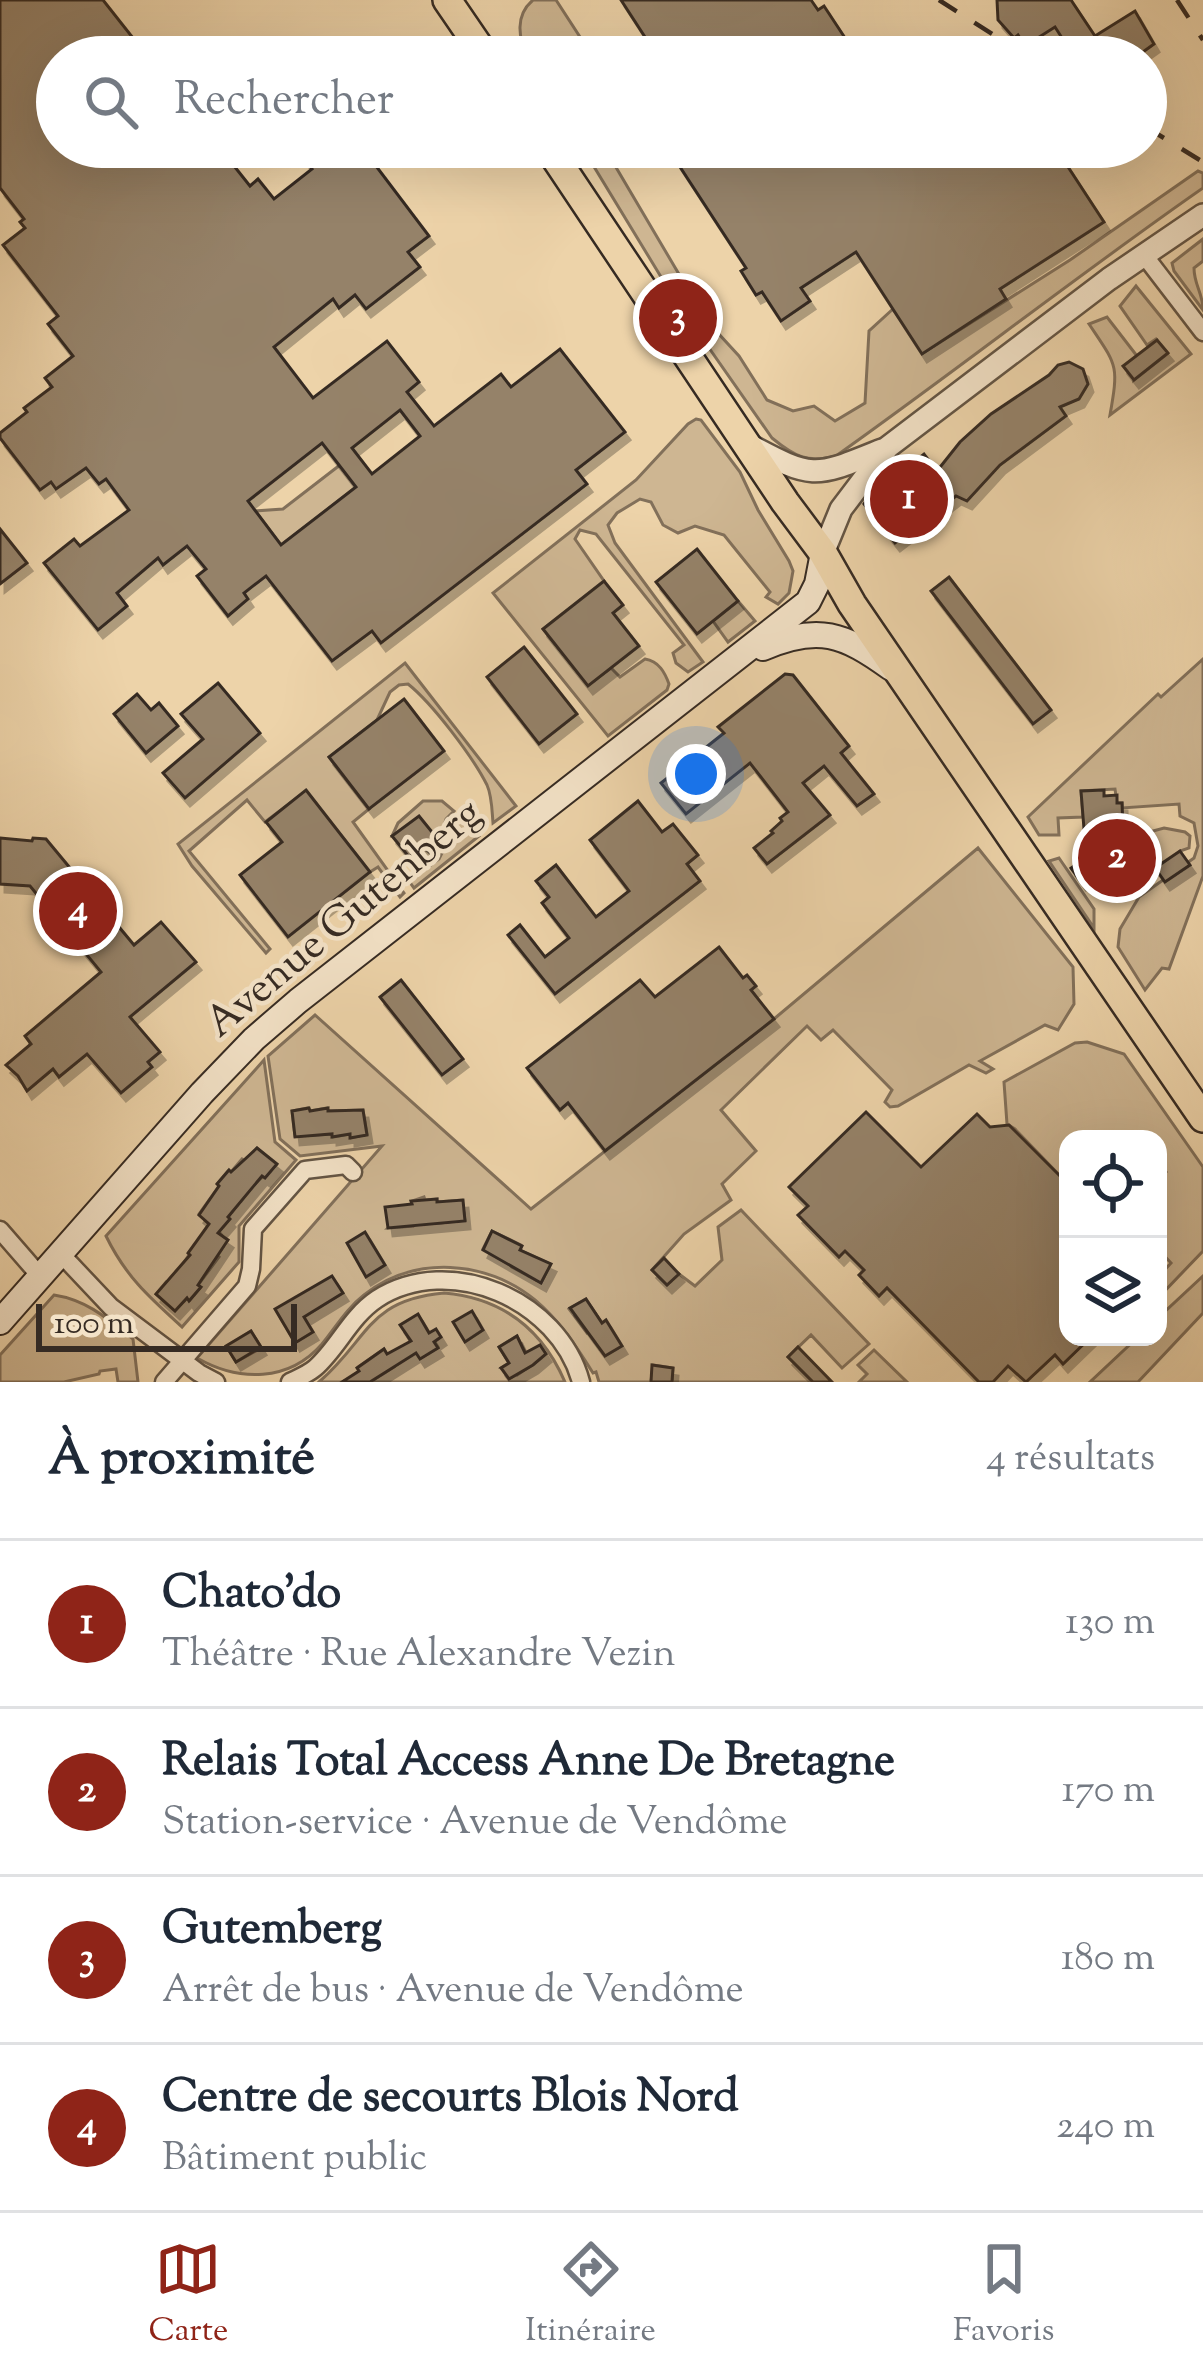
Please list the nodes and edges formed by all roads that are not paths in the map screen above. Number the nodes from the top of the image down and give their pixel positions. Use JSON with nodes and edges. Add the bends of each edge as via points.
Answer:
{"nodes":[{"id":1,"x":447,"y":0,"type":"edge"},
{"id":2,"x":472,"y":36,"type":"edge"},
{"id":3,"x":562,"y":168,"type":"edge"},
{"id":4,"x":1203,"y":214,"type":"edge"},
{"id":5,"x":1144,"y":255,"type":"junction"},
{"id":6,"x":1203,"y":332,"type":"edge"},
{"id":7,"x":749,"y":445,"type":"junction"},
{"id":8,"x":888,"y":447,"type":"junction"},
{"id":9,"x":823,"y":553,"type":"junction"},
{"id":10,"x":734,"y":661,"type":"junction"},
{"id":11,"x":911,"y":689,"type":"junction"},
{"id":12,"x":1203,"y":1118,"type":"edge"},
{"id":13,"x":352,"y":1172,"type":"dead end"},
{"id":14,"x":0,"y":1230,"type":"edge"},
{"id":15,"x":61,"y":1254,"type":"junction"},
{"id":16,"x":40,"y":1276,"type":"junction"},
{"id":17,"x":0,"y":1322,"type":"edge"},
{"id":18,"x":181,"y":1360,"type":"junction"},
{"id":19,"x":164,"y":1382,"type":"edge"},
{"id":20,"x":216,"y":1382,"type":"edge"},
{"id":21,"x":290,"y":1382,"type":"edge"},
{"id":22,"x":581,"y":1382,"type":"edge"}],
"edges":[{"from":1,"to":2,"type":"main road"},
{"from":3,"to":7,"type":"main road"},
{"from":4,"to":5,"type":"street"},
{"from":5,"to":6,"type":"street"},
{"from":5,"to":8,"type":"street"},
{"from":7,"to":8,"type":"street","via":[[817,473]]},
{"from":7,"to":9,"type":"main road"},
{"from":8,"to":9,"type":"street","via":[[841,509]]},
{"from":9,"to":10,"type":"main road","name":"Avenue Gutenberg","via":[[808,602]]},
{"from":9,"to":11,"type":"main road"},
{"from":10,"to":11,"type":"main road","name":"Avenue Gutenberg","via":[[787,638],[838,636]]},
{"from":10,"to":15,"type":"main road","name":"Avenue Gutenberg","via":[[263,1031]]},
{"from":11,"to":12,"type":"main road"},
{"from":13,"to":18,"type":"street","via":[[346,1165],[305,1170],[253,1229],[247,1286]]},
{"from":14,"to":16,"type":"street"},
{"from":15,"to":16,"type":"main road","name":"Avenue Gutenberg"},
{"from":15,"to":18,"type":"street","via":[[111,1307]]},
{"from":16,"to":17,"type":"main road","name":"Avenue Gutenberg"},
{"from":18,"to":19,"type":"street"},
{"from":18,"to":20,"type":"street"},
{"from":21,"to":22,"type":"street","via":[[315,1368],[371,1303],[392,1290],[447,1280],[527,1307],[550,1328]]}]}
